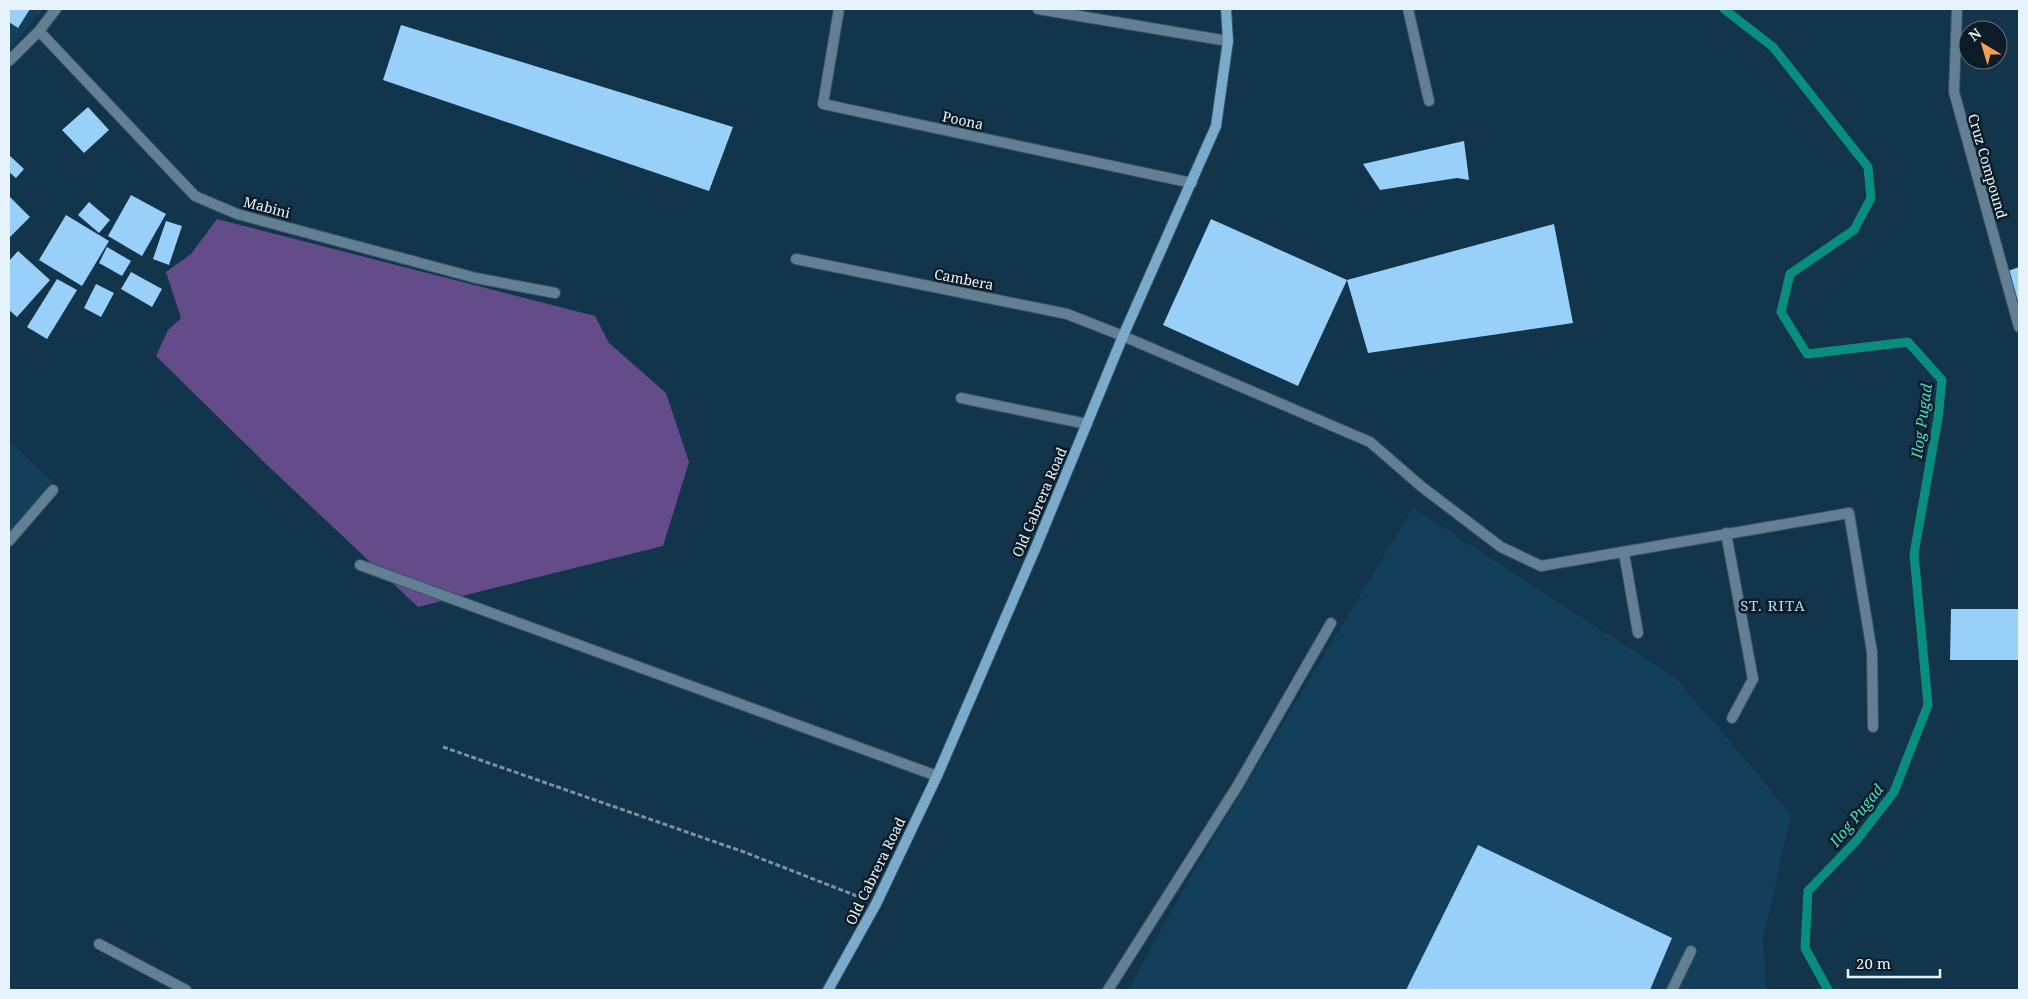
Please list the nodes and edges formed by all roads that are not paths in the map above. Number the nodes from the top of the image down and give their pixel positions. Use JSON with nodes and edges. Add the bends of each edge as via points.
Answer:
{"nodes":[{"id":1,"x":56,"y":9,"type":"edge"},
{"id":2,"x":839,"y":9,"type":"edge"},
{"id":3,"x":1038,"y":9,"type":"edge"},
{"id":4,"x":1226,"y":9,"type":"edge"},
{"id":5,"x":1408,"y":9,"type":"edge"},
{"id":6,"x":1957,"y":9,"type":"edge"},
{"id":7,"x":39,"y":31,"type":"junction"},
{"id":8,"x":1228,"y":41,"type":"junction"},
{"id":9,"x":9,"y":61,"type":"edge"},
{"id":10,"x":1429,"y":101,"type":"dead end"},
{"id":11,"x":1192,"y":183,"type":"junction"},
{"id":12,"x":796,"y":259,"type":"dead end"},
{"id":13,"x":555,"y":293,"type":"dead end"},
{"id":14,"x":2019,"y":327,"type":"edge"},
{"id":15,"x":1123,"y":336,"type":"junction"},
{"id":16,"x":961,"y":398,"type":"dead end"},
{"id":17,"x":1087,"y":424,"type":"junction"},
{"id":18,"x":52,"y":490,"type":"dead end"},
{"id":19,"x":1726,"y":533,"type":"junction"},
{"id":20,"x":9,"y":542,"type":"edge"},
{"id":21,"x":1624,"y":553,"type":"junction"},
{"id":22,"x":360,"y":565,"type":"dead end"},
{"id":23,"x":1331,"y":623,"type":"dead end"},
{"id":24,"x":1638,"y":633,"type":"dead end"},
{"id":25,"x":1732,"y":718,"type":"dead end"},
{"id":26,"x":1872,"y":727,"type":"dead end"},
{"id":27,"x":937,"y":776,"type":"junction"},
{"id":28,"x":99,"y":944,"type":"dead end"},
{"id":29,"x":1691,"y":951,"type":"dead end"},
{"id":30,"x":186,"y":990,"type":"edge"},
{"id":31,"x":828,"y":990,"type":"edge"},
{"id":32,"x":1108,"y":990,"type":"edge"},
{"id":33,"x":1672,"y":990,"type":"edge"}],
"edges":[{"from":1,"to":7,"type":"street"},
{"from":2,"to":11,"type":"street","name":"Poona","via":[[823,104]]},
{"from":3,"to":8,"type":"street"},
{"from":4,"to":8,"type":"street","name":"Old Cabrera Road"},
{"from":5,"to":10,"type":"street"},
{"from":6,"to":14,"type":"street","name":"Cruz Compound","via":[[1954,92]]},
{"from":7,"to":9,"type":"street"},
{"from":7,"to":13,"type":"street","name":"Mabini","via":[[195,196],[237,214],[476,278]]},
{"from":8,"to":11,"type":"street","name":"Old Cabrera Road","via":[[1216,126]]},
{"from":11,"to":15,"type":"street","name":"Old Cabrera Road"},
{"from":12,"to":15,"type":"street","name":"Cambera","via":[[1067,314]]},
{"from":15,"to":17,"type":"street","name":"Old Cabrera Road"},
{"from":15,"to":21,"type":"street","name":"Cambera","via":[[1370,442],[1422,487],[1501,547],[1540,566]]},
{"from":16,"to":17,"type":"street"},
{"from":17,"to":27,"type":"street","name":"Old Cabrera Road"},
{"from":18,"to":20,"type":"street"},
{"from":19,"to":21,"type":"street","name":"Cambera"},
{"from":19,"to":25,"type":"street","via":[[1753,679]]},
{"from":19,"to":26,"type":"street","name":"Cambera","via":[[1849,513],[1872,652]]},
{"from":21,"to":24,"type":"street"},
{"from":22,"to":27,"type":"street"},
{"from":23,"to":32,"type":"street","via":[[1238,785]]},
{"from":27,"to":31,"type":"street","name":"Old Cabrera Road","via":[[876,904]]},
{"from":28,"to":30,"type":"street"},
{"from":29,"to":33,"type":"street"}]}
